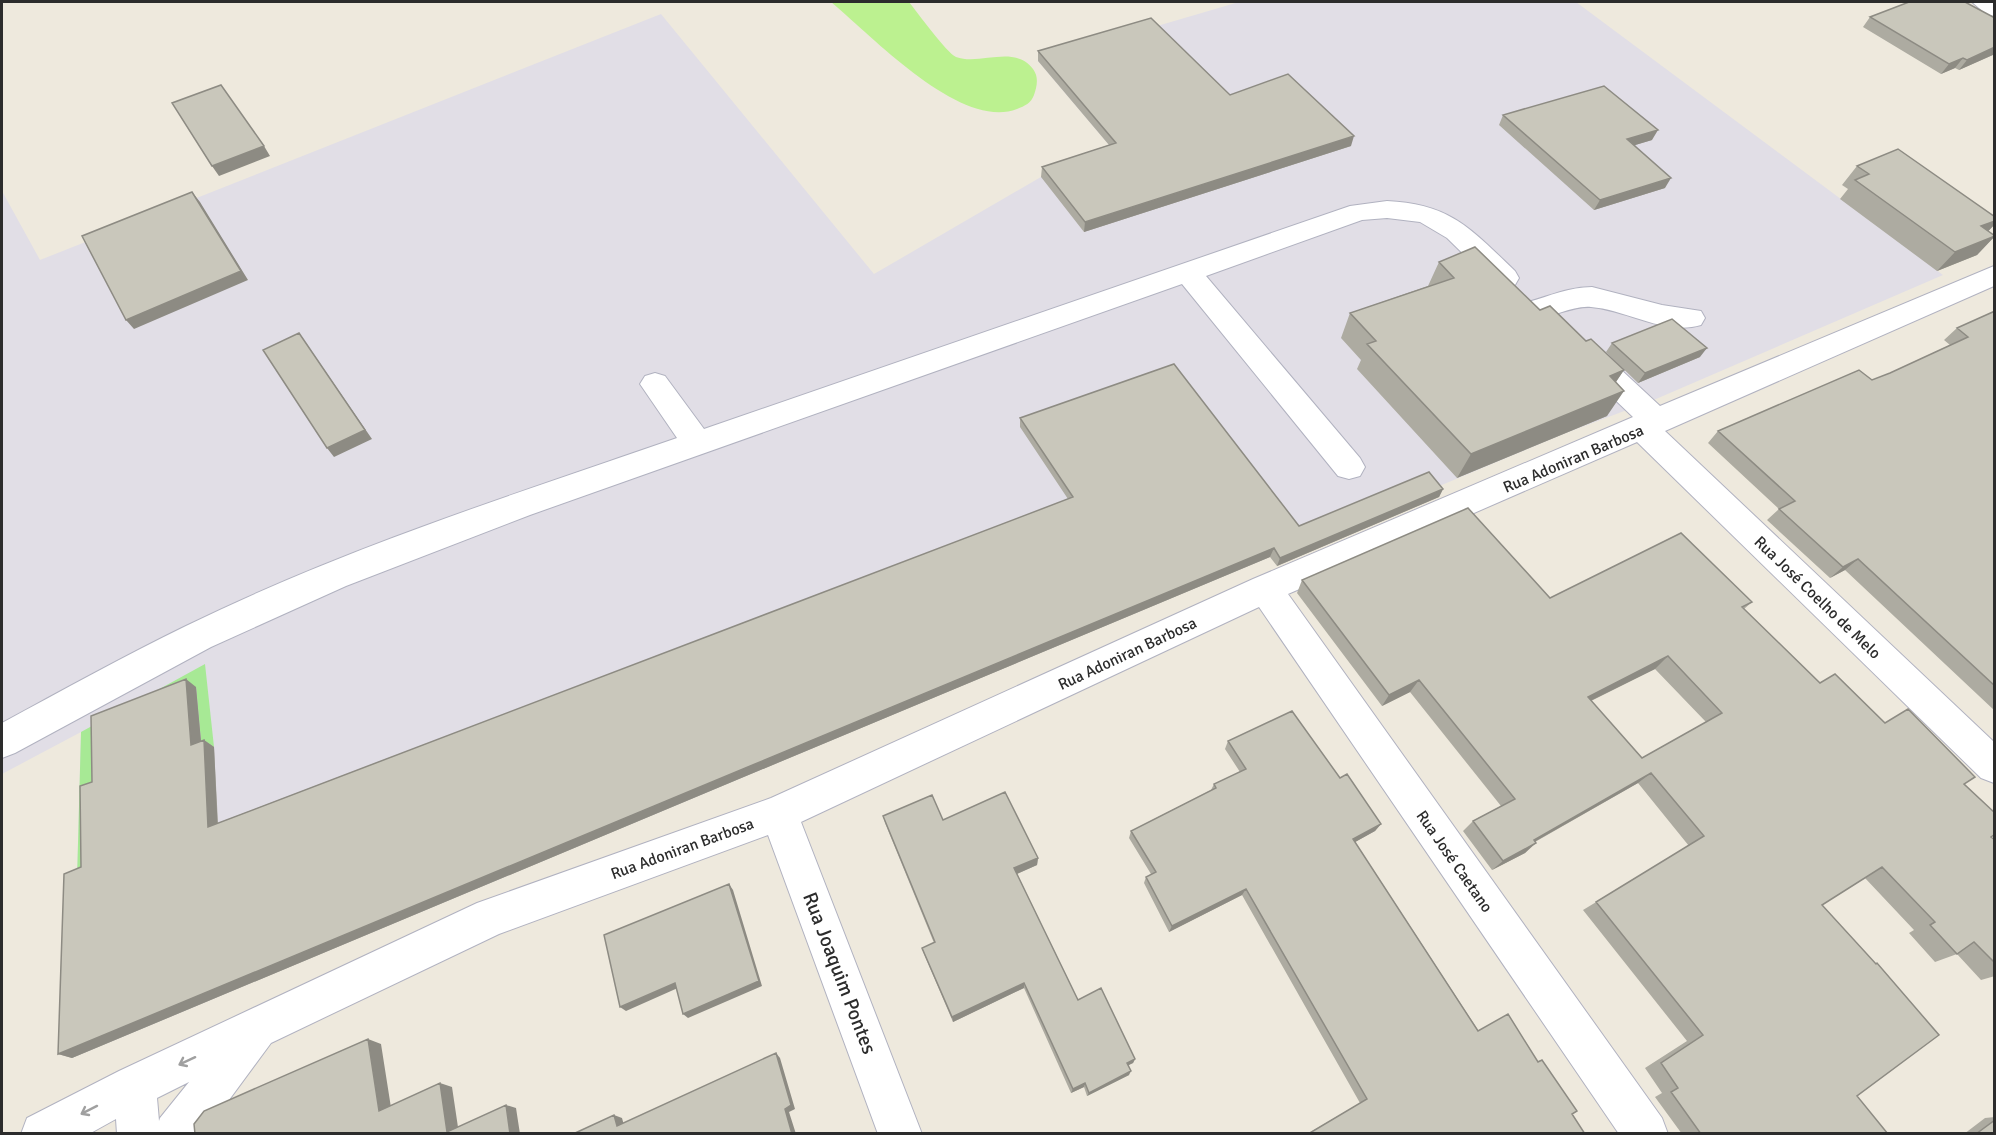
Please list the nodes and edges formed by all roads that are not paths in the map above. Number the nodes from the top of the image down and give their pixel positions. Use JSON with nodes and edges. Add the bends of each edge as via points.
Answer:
{"nodes":[{"id":1,"x":1983,"y":2,"type":"edge"},
{"id":2,"x":1995,"y":9,"type":"edge"},
{"id":3,"x":1188,"y":273,"type":"junction"},
{"id":4,"x":1987,"y":286,"type":"edge"},
{"id":5,"x":1538,"y":309,"type":"junction"},
{"id":6,"x":1692,"y":318,"type":"dead end"},
{"id":7,"x":655,"y":384,"type":"dead end"},
{"id":8,"x":1650,"y":425,"type":"junction"},
{"id":9,"x":698,"y":444,"type":"junction"},
{"id":10,"x":1349,"y":467,"type":"dead end"},
{"id":11,"x":1265,"y":589,"type":"junction"},
{"id":12,"x":2,"y":741,"type":"edge"},
{"id":13,"x":1989,"y":751,"type":"edge"},
{"id":14,"x":779,"y":813,"type":"junction"},
{"id":15,"x":259,"y":1027,"type":"junction"},
{"id":16,"x":134,"y":1086,"type":"junction"},
{"id":17,"x":43,"y":1134,"type":"edge"},
{"id":18,"x":139,"y":1134,"type":"edge"},
{"id":19,"x":176,"y":1134,"type":"edge"},
{"id":20,"x":900,"y":1134,"type":"edge"},
{"id":21,"x":1646,"y":1134,"type":"edge"}],
"edges":[{"from":1,"to":2,"type":"street"},
{"from":3,"to":5,"type":"street","name":"Rua José Coelho de Melo","via":[[1359,212],[1408,209],[1449,224]]},
{"from":3,"to":9,"type":"street","name":"Rua José Coelho de Melo"},
{"from":3,"to":10,"type":"street"},
{"from":4,"to":8,"type":"street","name":"Rua Adoniran Barbosa"},
{"from":5,"to":6,"type":"street","via":[[1578,297],[1612,301],[1674,318]]},
{"from":5,"to":8,"type":"street","name":"Rua José Coelho de Melo"},
{"from":7,"to":9,"type":"street"},
{"from":8,"to":11,"type":"street","name":"Rua Adoniran Barbosa"},
{"from":8,"to":13,"type":"street","name":"Rua José Coelho de Melo"},
{"from":9,"to":12,"type":"street","name":"Rua José Coelho de Melo","via":[[334,576],[199,636]]},
{"from":11,"to":14,"type":"street","name":"Rua Adoniran Barbosa"},
{"from":11,"to":21,"type":"street","name":"Rua José Caetano"},
{"from":14,"to":15,"type":"street","name":"Rua Adoniran Barbosa","via":[[491,917]]},
{"from":14,"to":20,"type":"street","name":"Rua Joaquim Pontes"},
{"from":15,"to":16,"type":"street","name":"Rua Adoniran Barbosa","one_way":true},
{"from":15,"to":19,"type":"street","name":"Rua Adoniran Barbosa"},
{"from":16,"to":17,"type":"street","name":"Rua Adoniran Barbosa","one_way":true},
{"from":16,"to":18,"type":"street"}]}
